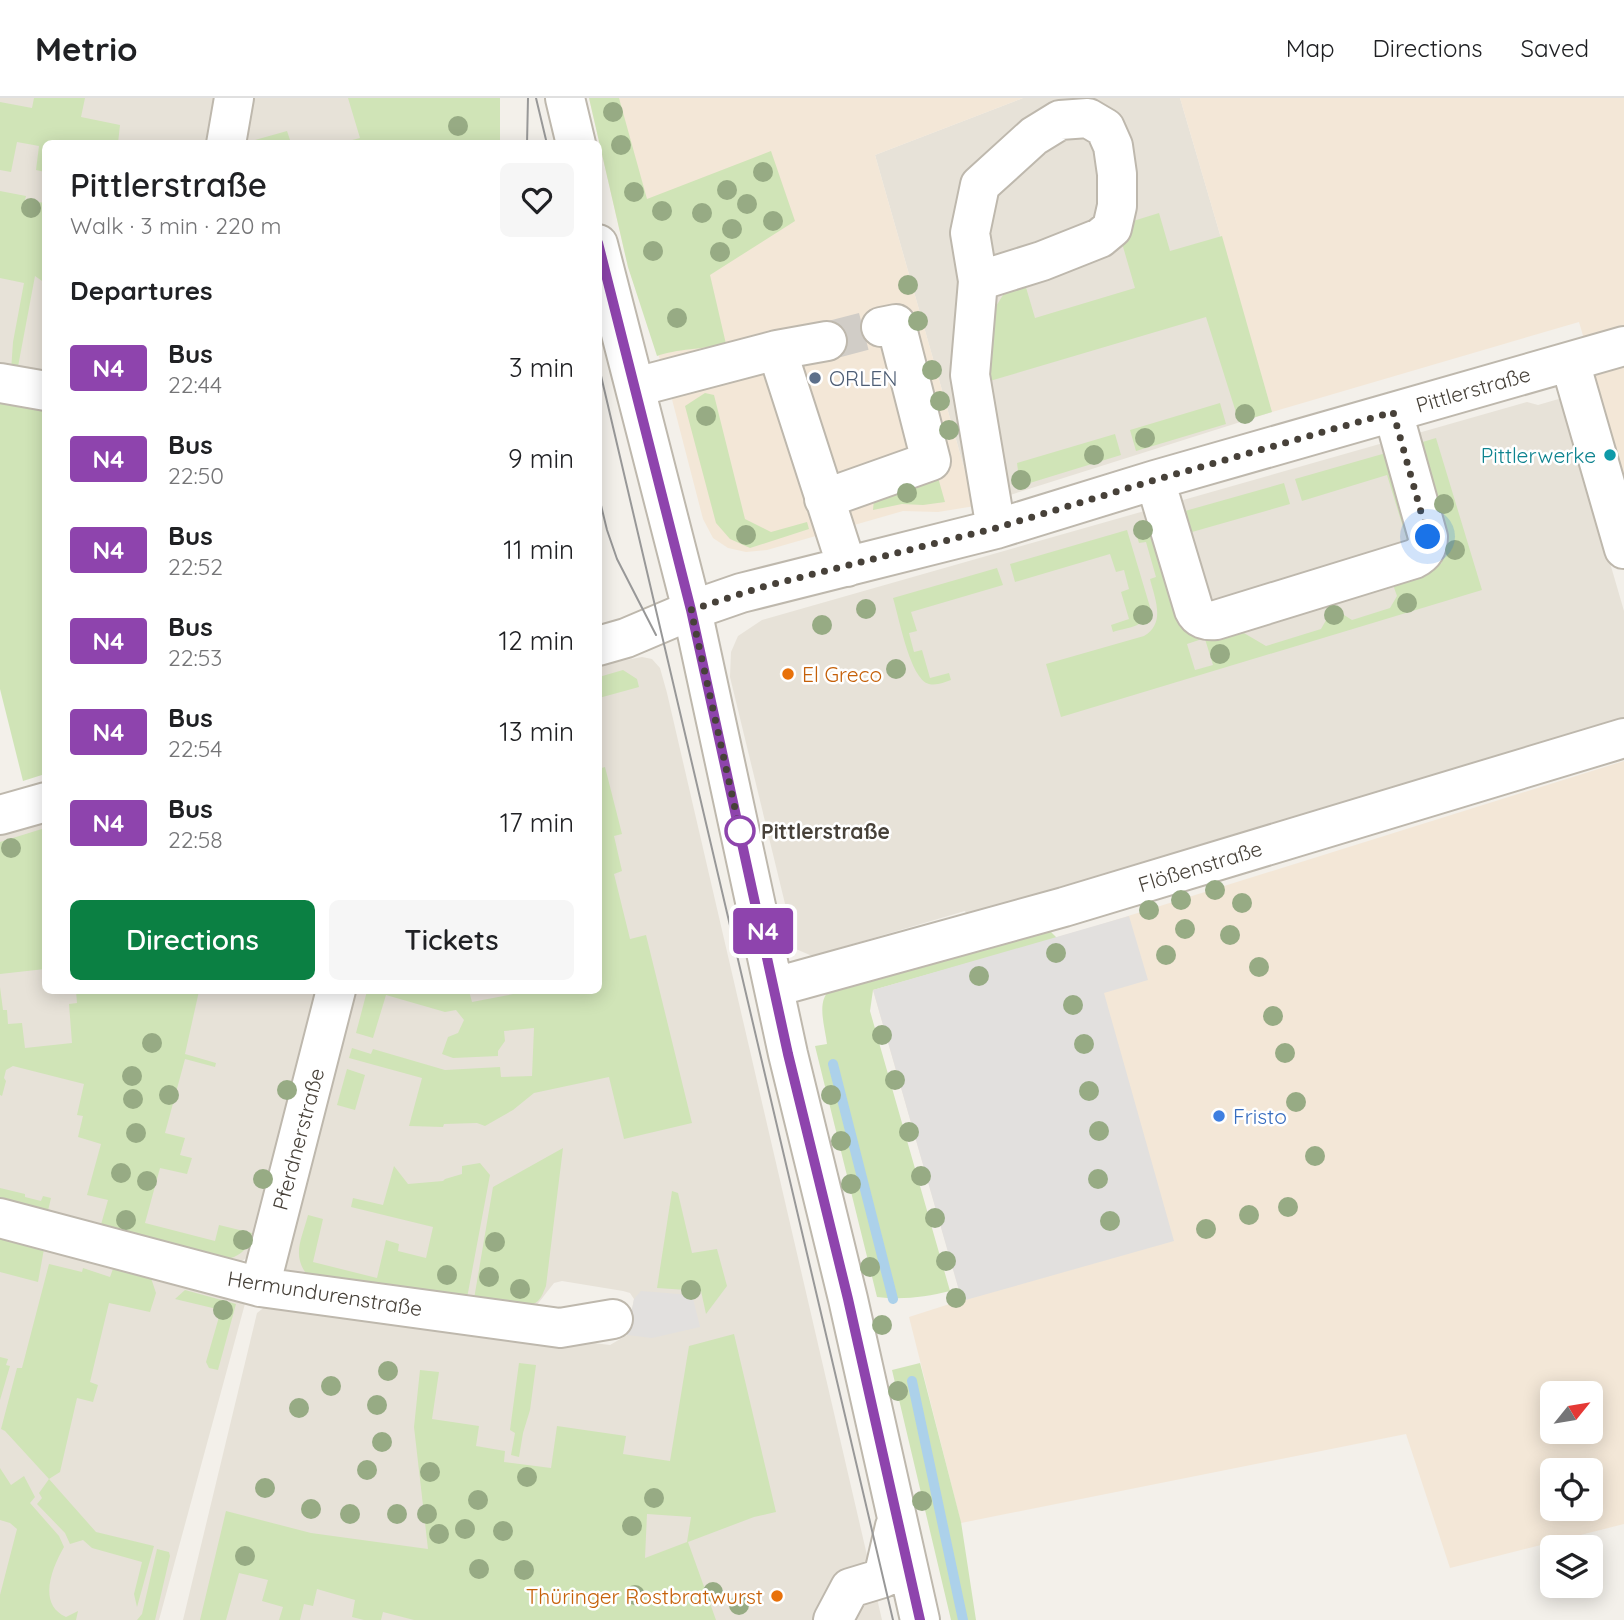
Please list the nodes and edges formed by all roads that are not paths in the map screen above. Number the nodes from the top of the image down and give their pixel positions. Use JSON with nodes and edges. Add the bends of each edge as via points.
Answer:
{"nodes":[{"id":1,"x":234,"y":98,"type":"edge"},
{"id":2,"x":566,"y":102,"type":"edge"},
{"id":3,"x":227,"y":140,"type":"edge"},
{"id":4,"x":557,"y":140,"type":"edge"},
{"id":5,"x":575,"y":140,"type":"edge"},
{"id":6,"x":602,"y":259,"type":"edge"},
{"id":7,"x":978,"y":281,"type":"junction"},
{"id":8,"x":881,"y":327,"type":"dead end"},
{"id":9,"x":827,"y":341,"type":"tunnel mouth"},
{"id":10,"x":1624,"y":346,"type":"edge"},
{"id":11,"x":602,"y":350,"type":"edge"},
{"id":12,"x":777,"y":350,"type":"junction"},
{"id":13,"x":1570,"y":362,"type":"junction"},
{"id":14,"x":0,"y":383,"type":"edge"},
{"id":15,"x":42,"y":390,"type":"edge"},
{"id":16,"x":640,"y":401,"type":"junction"},
{"id":17,"x":1393,"y":412,"type":"junction"},
{"id":18,"x":1155,"y":480,"type":"junction"},
{"id":19,"x":824,"y":499,"type":"junction"},
{"id":20,"x":996,"y":528,"type":"junction"},
{"id":21,"x":1624,"y":549,"type":"edge"},
{"id":22,"x":847,"y":567,"type":"junction"},
{"id":23,"x":691,"y":610,"type":"junction"},
{"id":24,"x":602,"y":645,"type":"edge"},
{"id":25,"x":1624,"y":738,"type":"edge"},
{"id":26,"x":42,"y":803,"type":"edge"},
{"id":27,"x":0,"y":815,"type":"edge"},
{"id":28,"x":775,"y":987,"type":"junction"},
{"id":29,"x":335,"y":994,"type":"edge"},
{"id":30,"x":0,"y":1219,"type":"edge"},
{"id":31,"x":260,"y":1287,"type":"junction"},
{"id":32,"x":613,"y":1319,"type":"dead end"},
{"id":33,"x":897,"y":1517,"type":"junction"},
{"id":34,"x":833,"y":1620,"type":"edge"},
{"id":35,"x":920,"y":1620,"type":"edge"}],
"edges":[{"from":1,"to":3,"type":"street"},
{"from":2,"to":4,"type":"street"},
{"from":2,"to":5,"type":"street"},
{"from":6,"to":16,"type":"street"},
{"from":7,"to":7,"type":"street","via":[[970,233],[980,185],[1034,136],[1060,120],[1088,118],[1105,128],[1117,174],[1112,228],[1100,238],[1054,257]]},
{"from":7,"to":20,"type":"street","via":[[970,375]]},
{"from":8,"to":19,"type":"street","via":[[896,324],[931,461]]},
{"from":9,"to":12,"type":"street"},
{"from":10,"to":13,"type":"street","name":"Pittlerstraße"},
{"from":11,"to":16,"type":"street"},
{"from":12,"to":16,"type":"street"},
{"from":12,"to":19,"type":"street"},
{"from":13,"to":17,"type":"street","name":"Pittlerstraße"},
{"from":13,"to":21,"type":"street"},
{"from":14,"to":15,"type":"street"},
{"from":16,"to":23,"type":"street"},
{"from":17,"to":18,"type":"street","name":"Pittlerstraße"},
{"from":17,"to":18,"type":"street","via":[[1428,537],[1425,550],[1414,559],[1216,620],[1202,619],[1194,610]]},
{"from":18,"to":20,"type":"street","name":"Pittlerstraße"},
{"from":19,"to":22,"type":"street"},
{"from":20,"to":22,"type":"street","name":"Pittlerstraße"},
{"from":22,"to":23,"type":"street","name":"Pittlerstraße"},
{"from":23,"to":24,"type":"street","name":"Pittlerstraße"},
{"from":23,"to":28,"type":"street"},
{"from":25,"to":28,"type":"street","name":"Flößenstraße","via":[[1064,907]]},
{"from":26,"to":27,"type":"street"},
{"from":28,"to":33,"type":"street"},
{"from":29,"to":31,"type":"street","name":"Pferdnerstraße"},
{"from":30,"to":31,"type":"street","name":"Hermundurenstraße"},
{"from":31,"to":32,"type":"street","name":"Hermundurenstraße","via":[[561,1328]]},
{"from":33,"to":34,"type":"street","via":[[883,1578],[850,1588]]},
{"from":33,"to":35,"type":"street"}]}
